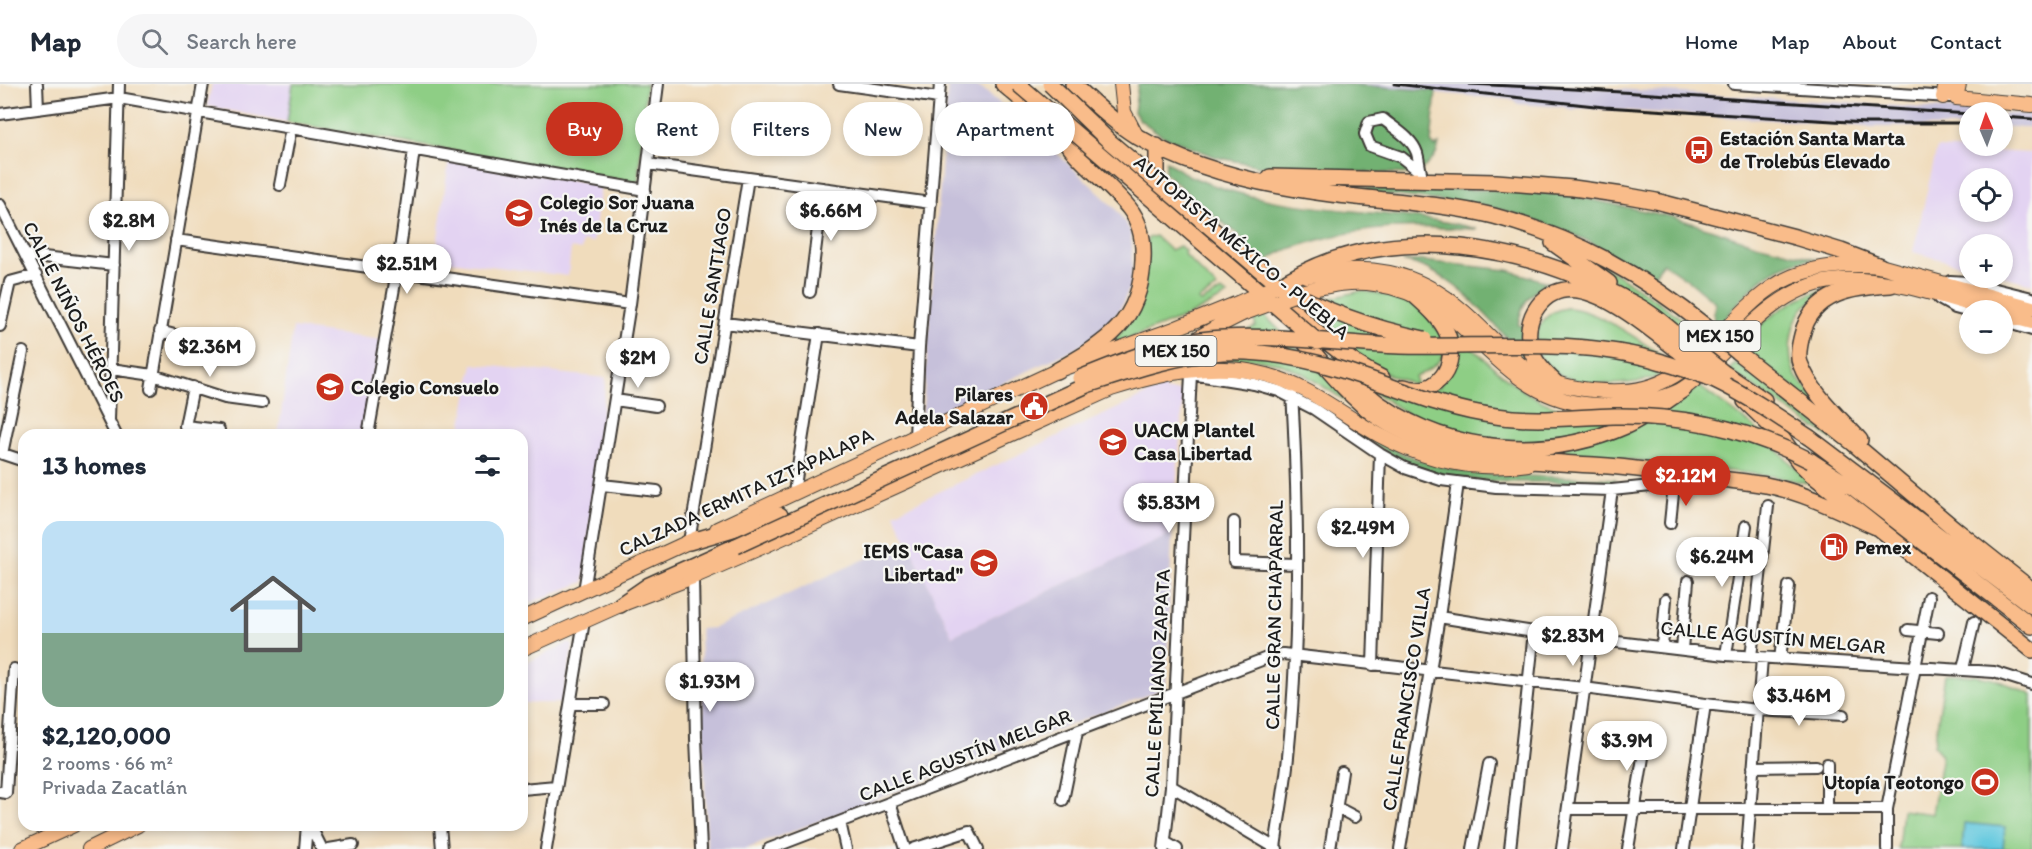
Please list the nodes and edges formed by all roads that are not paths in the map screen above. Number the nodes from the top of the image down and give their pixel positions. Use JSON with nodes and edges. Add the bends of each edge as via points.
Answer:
{"nodes":[{"id":1,"x":37,"y":84,"type":"edge"},
{"id":2,"x":119,"y":84,"type":"edge"},
{"id":3,"x":203,"y":84,"type":"edge"},
{"id":4,"x":658,"y":84,"type":"edge"},
{"id":5,"x":839,"y":84,"type":"edge"},
{"id":6,"x":940,"y":84,"type":"edge"},
{"id":7,"x":1003,"y":84,"type":"edge"},
{"id":8,"x":1018,"y":84,"type":"edge"},
{"id":9,"x":1050,"y":84,"type":"edge"},
{"id":10,"x":1072,"y":84,"type":"edge"},
{"id":11,"x":1121,"y":84,"type":"edge"},
{"id":12,"x":1736,"y":84,"type":"edge"},
{"id":13,"x":1893,"y":84,"type":"edge"},
{"id":14,"x":1951,"y":91,"type":"edge"},
{"id":15,"x":1872,"y":92,"type":"junction"},
{"id":16,"x":119,"y":98,"type":"junction"},
{"id":17,"x":939,"y":98,"type":"junction"},
{"id":18,"x":1024,"y":102,"type":"edge"},
{"id":19,"x":2032,"y":105,"type":"edge"},
{"id":20,"x":38,"y":109,"type":"junction"},
{"id":21,"x":198,"y":111,"type":"junction"},
{"id":22,"x":0,"y":114,"type":"edge"},
{"id":23,"x":291,"y":128,"type":"junction"},
{"id":24,"x":1136,"y":135,"type":"junction"},
{"id":25,"x":1075,"y":139,"type":"edge"},
{"id":26,"x":1157,"y":146,"type":"junction"},
{"id":27,"x":1089,"y":147,"type":"junction"},
{"id":28,"x":414,"y":150,"type":"junction"},
{"id":29,"x":1075,"y":155,"type":"edge"},
{"id":30,"x":648,"y":164,"type":"junction"},
{"id":31,"x":1157,"y":176,"type":"junction"},
{"id":32,"x":1421,"y":176,"type":"junction"},
{"id":33,"x":1243,"y":177,"type":"junction"},
{"id":34,"x":748,"y":178,"type":"junction"},
{"id":35,"x":280,"y":185,"type":"dead end"},
{"id":36,"x":823,"y":188,"type":"junction"},
{"id":37,"x":645,"y":190,"type":"junction"},
{"id":38,"x":931,"y":203,"type":"junction"},
{"id":39,"x":0,"y":205,"type":"edge"},
{"id":40,"x":1523,"y":225,"type":"junction"},
{"id":41,"x":176,"y":240,"type":"junction"},
{"id":42,"x":26,"y":255,"type":"junction"},
{"id":43,"x":114,"y":265,"type":"junction"},
{"id":44,"x":1880,"y":266,"type":"junction"},
{"id":45,"x":397,"y":271,"type":"junction"},
{"id":46,"x":36,"y":275,"type":"junction"},
{"id":47,"x":5,"y":280,"type":"edge"},
{"id":48,"x":1282,"y":283,"type":"junction"},
{"id":49,"x":1891,"y":285,"type":"junction"},
{"id":50,"x":1930,"y":287,"type":"junction"},
{"id":51,"x":810,"y":292,"type":"dead end"},
{"id":52,"x":1413,"y":294,"type":"junction"},
{"id":53,"x":1961,"y":296,"type":"junction"},
{"id":54,"x":2032,"y":297,"type":"edge"},
{"id":55,"x":1970,"y":300,"type":"edge"},
{"id":56,"x":1635,"y":303,"type":"junction"},
{"id":57,"x":630,"y":304,"type":"junction"},
{"id":58,"x":2032,"y":308,"type":"edge"},
{"id":59,"x":1240,"y":309,"type":"junction"},
{"id":60,"x":1959,"y":309,"type":"edge"},
{"id":61,"x":2013,"y":317,"type":"edge"},
{"id":62,"x":725,"y":322,"type":"junction"},
{"id":63,"x":2032,"y":322,"type":"edge"},
{"id":64,"x":2013,"y":324,"type":"edge"},
{"id":65,"x":0,"y":326,"type":"edge"},
{"id":66,"x":2032,"y":330,"type":"edge"},
{"id":67,"x":160,"y":332,"type":"junction"},
{"id":68,"x":819,"y":334,"type":"junction"},
{"id":69,"x":919,"y":347,"type":"junction"},
{"id":70,"x":1460,"y":347,"type":"junction"},
{"id":71,"x":1684,"y":348,"type":"junction"},
{"id":72,"x":23,"y":352,"type":"dead end"},
{"id":73,"x":243,"y":354,"type":"dead end"},
{"id":74,"x":111,"y":369,"type":"junction"},
{"id":75,"x":1062,"y":369,"type":"junction"},
{"id":76,"x":1191,"y":372,"type":"junction"},
{"id":77,"x":153,"y":375,"type":"junction"},
{"id":78,"x":1718,"y":377,"type":"junction"},
{"id":79,"x":1555,"y":382,"type":"junction"},
{"id":80,"x":193,"y":387,"type":"junction"},
{"id":81,"x":151,"y":389,"type":"dead end"},
{"id":82,"x":1111,"y":389,"type":"junction"},
{"id":83,"x":1684,"y":389,"type":"junction"},
{"id":84,"x":1292,"y":390,"type":"junction"},
{"id":85,"x":1402,"y":391,"type":"junction"},
{"id":86,"x":615,"y":400,"type":"junction"},
{"id":87,"x":262,"y":403,"type":"dead end"},
{"id":88,"x":656,"y":406,"type":"dead end"},
{"id":89,"x":1076,"y":406,"type":"junction"},
{"id":90,"x":1338,"y":417,"type":"junction"},
{"id":91,"x":109,"y":420,"type":"junction"},
{"id":92,"x":112,"y":429,"type":"edge"},
{"id":93,"x":210,"y":429,"type":"edge"},
{"id":94,"x":369,"y":429,"type":"edge"},
{"id":95,"x":915,"y":437,"type":"junction"},
{"id":96,"x":1,"y":454,"type":"edge"},
{"id":97,"x":1380,"y":454,"type":"junction"},
{"id":98,"x":18,"y":458,"type":"edge"},
{"id":99,"x":1539,"y":463,"type":"junction"},
{"id":100,"x":1670,"y":473,"type":"junction"},
{"id":101,"x":1894,"y":477,"type":"junction"},
{"id":102,"x":1458,"y":483,"type":"junction"},
{"id":103,"x":602,"y":485,"type":"junction"},
{"id":104,"x":1612,"y":490,"type":"junction"},
{"id":105,"x":657,"y":491,"type":"dead end"},
{"id":106,"x":794,"y":492,"type":"junction"},
{"id":107,"x":1923,"y":502,"type":"junction"},
{"id":108,"x":1768,"y":506,"type":"dead end"},
{"id":109,"x":1234,"y":522,"type":"dead end"},
{"id":110,"x":1670,"y":523,"type":"dead end"},
{"id":111,"x":1746,"y":526,"type":"dead end"},
{"id":112,"x":1876,"y":527,"type":"junction"},
{"id":113,"x":689,"y":542,"type":"junction"},
{"id":114,"x":1297,"y":564,"type":"junction"},
{"id":115,"x":693,"y":577,"type":"junction"},
{"id":116,"x":1688,"y":581,"type":"dead end"},
{"id":117,"x":1789,"y":586,"type":"dead end"},
{"id":118,"x":2032,"y":590,"type":"edge"},
{"id":119,"x":584,"y":591,"type":"junction"},
{"id":120,"x":1929,"y":597,"type":"dead end"},
{"id":121,"x":1666,"y":599,"type":"dead end"},
{"id":122,"x":620,"y":605,"type":"junction"},
{"id":123,"x":2032,"y":606,"type":"edge"},
{"id":124,"x":528,"y":616,"type":"edge"},
{"id":125,"x":1439,"y":617,"type":"junction"},
{"id":126,"x":584,"y":621,"type":"junction"},
{"id":127,"x":1974,"y":622,"type":"dead end"},
{"id":128,"x":2032,"y":626,"type":"edge"},
{"id":129,"x":1908,"y":630,"type":"dead end"},
{"id":130,"x":1923,"y":631,"type":"junction"},
{"id":131,"x":1534,"y":632,"type":"junction"},
{"id":132,"x":1938,"y":633,"type":"dead end"},
{"id":133,"x":1592,"y":637,"type":"junction"},
{"id":134,"x":528,"y":646,"type":"edge"},
{"id":135,"x":1662,"y":647,"type":"junction"},
{"id":136,"x":1682,"y":649,"type":"junction"},
{"id":137,"x":2032,"y":650,"type":"edge"},
{"id":138,"x":1294,"y":654,"type":"junction"},
{"id":139,"x":1726,"y":655,"type":"junction"},
{"id":140,"x":1756,"y":658,"type":"junction"},
{"id":141,"x":1780,"y":659,"type":"junction"},
{"id":142,"x":1373,"y":665,"type":"junction"},
{"id":143,"x":1915,"y":666,"type":"junction"},
{"id":144,"x":14,"y":669,"type":"dead end"},
{"id":145,"x":1963,"y":669,"type":"junction"},
{"id":146,"x":1429,"y":671,"type":"junction"},
{"id":147,"x":1528,"y":683,"type":"junction"},
{"id":148,"x":2032,"y":684,"type":"edge"},
{"id":149,"x":1584,"y":688,"type":"junction"},
{"id":150,"x":1174,"y":695,"type":"junction"},
{"id":151,"x":571,"y":704,"type":"junction"},
{"id":152,"x":604,"y":704,"type":"dead end"},
{"id":153,"x":1705,"y":704,"type":"junction"},
{"id":154,"x":1757,"y":710,"type":"junction"},
{"id":155,"x":1843,"y":715,"type":"dead end"},
{"id":156,"x":1077,"y":732,"type":"junction"},
{"id":157,"x":1646,"y":739,"type":"dead end"},
{"id":158,"x":1489,"y":764,"type":"dead end"},
{"id":159,"x":1753,"y":767,"type":"junction"},
{"id":160,"x":1342,"y":772,"type":"dead end"},
{"id":161,"x":556,"y":786,"type":"junction"},
{"id":162,"x":1171,"y":786,"type":"junction"},
{"id":163,"x":528,"y":788,"type":"edge"},
{"id":164,"x":0,"y":792,"type":"edge"},
{"id":165,"x":1063,"y":800,"type":"dead end"},
{"id":166,"x":890,"y":803,"type":"junction"},
{"id":167,"x":1336,"y":807,"type":"junction"},
{"id":168,"x":1568,"y":808,"type":"junction"},
{"id":169,"x":1689,"y":809,"type":"junction"},
{"id":170,"x":1827,"y":809,"type":"junction"},
{"id":171,"x":1887,"y":809,"type":"junction"},
{"id":172,"x":1635,"y":810,"type":"junction"},
{"id":173,"x":1750,"y":810,"type":"junction"},
{"id":174,"x":1355,"y":817,"type":"dead end"},
{"id":175,"x":840,"y":822,"type":"junction"},
{"id":176,"x":55,"y":831,"type":"edge"},
{"id":177,"x":126,"y":831,"type":"edge"},
{"id":178,"x":308,"y":831,"type":"edge"},
{"id":179,"x":312,"y":831,"type":"edge"},
{"id":180,"x":440,"y":831,"type":"edge"},
{"id":181,"x":353,"y":845,"type":"dead end"},
{"id":182,"x":1165,"y":846,"type":"edge"},
{"id":183,"x":1276,"y":848,"type":"edge"},
{"id":184,"x":22,"y":849,"type":"edge"},
{"id":185,"x":89,"y":849,"type":"edge"},
{"id":186,"x":305,"y":849,"type":"edge"},
{"id":187,"x":322,"y":849,"type":"edge"},
{"id":188,"x":329,"y":849,"type":"edge"},
{"id":189,"x":442,"y":849,"type":"edge"},
{"id":190,"x":546,"y":849,"type":"edge"},
{"id":191,"x":701,"y":849,"type":"edge"},
{"id":192,"x":769,"y":849,"type":"edge"},
{"id":193,"x":846,"y":849,"type":"edge"},
{"id":194,"x":905,"y":849,"type":"edge"},
{"id":195,"x":913,"y":849,"type":"edge"},
{"id":196,"x":978,"y":849,"type":"edge"},
{"id":197,"x":1177,"y":849,"type":"edge"},
{"id":198,"x":1330,"y":849,"type":"edge"},
{"id":199,"x":1400,"y":849,"type":"edge"},
{"id":200,"x":1473,"y":849,"type":"edge"},
{"id":201,"x":1510,"y":849,"type":"edge"},
{"id":202,"x":1562,"y":849,"type":"edge"},
{"id":203,"x":1628,"y":849,"type":"edge"},
{"id":204,"x":1684,"y":849,"type":"edge"},
{"id":205,"x":1747,"y":849,"type":"edge"},
{"id":206,"x":1887,"y":849,"type":"edge"}],
"edges":[{"from":1,"to":20,"type":"street"},
{"from":2,"to":16,"type":"street"},
{"from":3,"to":21,"type":"street"},
{"from":4,"to":30,"type":"street"},
{"from":5,"to":17,"type":"street"},
{"from":6,"to":17,"type":"street"},
{"from":7,"to":18,"type":"highway"},
{"from":8,"to":85,"type":"highway","name":"AUTOPISTA MÉXICO - PUEBLA","bridge":true,"via":[[1311,337],[1352,365]]},
{"from":9,"to":48,"type":"highway","name":"AUTOPISTA MÉXICO - PUEBLA","bridge":true,"via":[[1110,142]]},
{"from":10,"to":24,"type":"highway"},
{"from":10,"to":31,"type":"highway","via":[[1087,112]]},
{"from":11,"to":24,"type":"main road","via":[[1124,112]]},
{"from":12,"to":15,"type":"street"},
{"from":13,"to":15,"type":"street"},
{"from":14,"to":15,"type":"street"},
{"from":14,"to":19,"type":"main road"},
{"from":16,"to":20,"type":"street"},
{"from":16,"to":21,"type":"street"},
{"from":16,"to":43,"type":"street"},
{"from":17,"to":38,"type":"street"},
{"from":20,"to":22,"type":"street"},
{"from":21,"to":23,"type":"street"},
{"from":21,"to":41,"type":"street"},
{"from":23,"to":28,"type":"street"},
{"from":23,"to":35,"type":"street"},
{"from":24,"to":26,"type":"highway"},
{"from":25,"to":27,"type":"highway"},
{"from":26,"to":31,"type":"highway"},
{"from":26,"to":33,"type":"highway"},
{"from":27,"to":83,"type":"highway","via":[[1245,266],[1380,404],[1440,436],[1517,448],[1579,442],[1627,426]]},
{"from":27,"to":99,"type":"highway","via":[[1246,275],[1358,401],[1379,417],[1405,432],[1458,452]]},
{"from":28,"to":37,"type":"street"},
{"from":28,"to":45,"type":"street"},
{"from":29,"to":75,"type":"highway","via":[[1129,208],[1141,231],[1144,251],[1140,286],[1122,325],[1108,339]]},
{"from":30,"to":34,"type":"street"},
{"from":30,"to":37,"type":"street"},
{"from":31,"to":52,"type":"highway","via":[[1340,352],[1397,386],[1421,390],[1430,388],[1443,376],[1450,346],[1439,319]]},
{"from":32,"to":32,"type":"street","via":[[1413,144],[1383,119],[1369,122],[1365,134],[1370,146],[1401,157]]},
{"from":32,"to":33,"type":"highway"},
{"from":32,"to":44,"type":"highway","via":[[1526,183],[1656,201],[1795,237]]},
{"from":33,"to":40,"type":"highway","via":[[1329,194],[1462,210]]},
{"from":34,"to":36,"type":"street"},
{"from":34,"to":62,"type":"street","name":"CALLE SANTIAGO"},
{"from":36,"to":38,"type":"street"},
{"from":36,"to":51,"type":"street"},
{"from":37,"to":57,"type":"street"},
{"from":38,"to":69,"type":"street"},
{"from":39,"to":42,"type":"street","name":"CALLE NIÑOS HÉROES"},
{"from":40,"to":56,"type":"highway","via":[[1568,252]]},
{"from":40,"to":101,"type":"highway","bridge":true,"via":[[1584,248],[1629,271],[1709,329]]},
{"from":41,"to":45,"type":"street"},
{"from":41,"to":67,"type":"street"},
{"from":42,"to":43,"type":"street"},
{"from":42,"to":46,"type":"street","name":"CALLE NIÑOS HÉROES"},
{"from":43,"to":74,"type":"street"},
{"from":44,"to":50,"type":"main road","number":"MEX 150"},
{"from":44,"to":79,"type":"main road","number":"MEX 150","via":[[1833,266],[1785,280],[1760,297],[1691,365],[1664,381],[1623,391]]},
{"from":45,"to":57,"type":"street"},
{"from":45,"to":94,"type":"street"},
{"from":46,"to":47,"type":"street"},
{"from":46,"to":91,"type":"street","name":"CALLE NIÑOS HÉROES"},
{"from":47,"to":65,"type":"street"},
{"from":48,"to":56,"type":"highway","via":[[1322,262],[1359,253],[1413,246],[1471,247],[1553,266]]},
{"from":48,"to":59,"type":"main road","name":"CALZADA ERMITA IZTAPALAPA","bridge":true},
{"from":48,"to":70,"type":"highway","name":"AUTOPISTA MÉXICO - PUEBLA","bridge":true,"via":[[1310,303],[1358,322]]},
{"from":48,"to":79,"type":"main road","number":"MEX 150","via":[[1332,270],[1359,269],[1406,276],[1446,296],[1527,370]]},
{"from":49,"to":50,"type":"main road","number":"MEX 150"},
{"from":49,"to":83,"type":"main road","number":"MEX 150","via":[[1845,280],[1792,293],[1768,309]]},
{"from":49,"to":101,"type":"highway","via":[[1842,291],[1827,299],[1804,328],[1799,359],[1817,394]]},
{"from":50,"to":53,"type":"main road","number":"MEX 150"},
{"from":50,"to":54,"type":"street","via":[[1967,282]]},
{"from":50,"to":60,"type":"street"},
{"from":52,"to":59,"type":"main road","number":"MEX 150","bridge":true,"via":[[1374,284],[1334,285]]},
{"from":52,"to":83,"type":"main road","number":"MEX 150","via":[[1440,308],[1530,387],[1549,396],[1614,405]]},
{"from":53,"to":55,"type":"main road","number":"MEX 150"},
{"from":53,"to":58,"type":"main road","number":"MEX 150"},
{"from":56,"to":71,"type":"highway"},
{"from":57,"to":86,"type":"street"},
{"from":59,"to":75,"type":"main road","name":"CALZADA ERMITA IZTAPALAPA"},
{"from":59,"to":82,"type":"main road","number":"MEX 150","via":[[1220,325]]},
{"from":61,"to":63,"type":"main road"},
{"from":62,"to":68,"type":"street"},
{"from":62,"to":113,"type":"street","name":"CALLE SANTIAGO"},
{"from":64,"to":66,"type":"street"},
{"from":67,"to":73,"type":"street"},
{"from":67,"to":77,"type":"street"},
{"from":68,"to":69,"type":"street"},
{"from":68,"to":106,"type":"street"},
{"from":69,"to":95,"type":"street"},
{"from":70,"to":78,"type":"highway","bridge":true,"via":[[1597,348]]},
{"from":70,"to":113,"type":"highway","bridge":true,"via":[[1251,338],[1201,340],[1170,347],[1079,378],[780,515]]},
{"from":71,"to":78,"type":"highway","bridge":true},
{"from":71,"to":79,"type":"highway","via":[[1610,303],[1579,290],[1559,291],[1535,309],[1528,337],[1535,361]]},
{"from":72,"to":96,"type":"street"},
{"from":74,"to":77,"type":"street"},
{"from":74,"to":91,"type":"street"},
{"from":75,"to":89,"type":"main road","via":[[1078,367],[1088,371],[1088,392]]},
{"from":75,"to":95,"type":"main road","name":"CALZADA ERMITA IZTAPALAPA"},
{"from":76,"to":82,"type":"main road","via":[[1147,378]]},
{"from":76,"to":84,"type":"main road","via":[[1240,370],[1266,375]]},
{"from":76,"to":150,"type":"street","name":"CALLE EMILIANO ZAPATA"},
{"from":77,"to":80,"type":"street"},
{"from":77,"to":81,"type":"street"},
{"from":78,"to":107,"type":"highway"},
{"from":78,"to":112,"type":"highway","via":[[1763,417],[1811,474]]},
{"from":78,"to":123,"type":"highway","bridge":true,"via":[[1810,438]]},
{"from":80,"to":87,"type":"street","via":[[225,398]]},
{"from":80,"to":93,"type":"street","via":[[185,426]]},
{"from":82,"to":89,"type":"main road"},
{"from":84,"to":90,"type":"main road"},
{"from":84,"to":114,"type":"street","name":"CALLE GRAN CHAPARRAL"},
{"from":85,"to":122,"type":"highway","bridge":true,"via":[[1340,369],[1279,355],[1223,352],[1126,372],[1087,386],[649,585]]},
{"from":85,"to":128,"type":"highway","name":"AUTOPISTA MÉXICO - PUEBLA","bridge":true,"via":[[1497,417],[1628,416],[1708,424],[1757,437],[1788,449],[1855,489]]},
{"from":86,"to":88,"type":"street"},
{"from":86,"to":103,"type":"street"},
{"from":89,"to":115,"type":"main road"},
{"from":90,"to":97,"type":"street"},
{"from":90,"to":99,"type":"main road","via":[[1442,461],[1507,468]]},
{"from":91,"to":92,"type":"street","name":"CALLE NIÑOS HÉROES"},
{"from":95,"to":106,"type":"main road","name":"CALZADA ERMITA IZTAPALAPA"},
{"from":96,"to":98,"type":"street"},
{"from":97,"to":102,"type":"street","via":[[1405,468]]},
{"from":97,"to":142,"type":"street"},
{"from":99,"to":100,"type":"highway"},
{"from":100,"to":104,"type":"street","via":[[1651,486]]},
{"from":100,"to":110,"type":"street"},
{"from":100,"to":112,"type":"highway","via":[[1797,492]]},
{"from":101,"to":107,"type":"highway"},
{"from":102,"to":104,"type":"street"},
{"from":102,"to":125,"type":"street","name":"CALLE FRANCISCO VILLA"},
{"from":103,"to":105,"type":"street"},
{"from":103,"to":119,"type":"street"},
{"from":104,"to":133,"type":"street"},
{"from":106,"to":113,"type":"main road","name":"CALZADA ERMITA IZTAPALAPA"},
{"from":107,"to":118,"type":"highway"},
{"from":108,"to":140,"type":"street"},
{"from":109,"to":114,"type":"street","via":[[1234,562]]},
{"from":111,"to":139,"type":"street"},
{"from":112,"to":137,"type":"highway"},
{"from":113,"to":119,"type":"main road","name":"CALZADA ERMITA IZTAPALAPA"},
{"from":114,"to":138,"type":"street","name":"CALLE GRAN CHAPARRAL"},
{"from":115,"to":122,"type":"main road"},
{"from":115,"to":191,"type":"street"},
{"from":116,"to":136,"type":"street"},
{"from":117,"to":141,"type":"street"},
{"from":119,"to":124,"type":"main road","name":"CALZADA ERMITA IZTAPALAPA"},
{"from":120,"to":130,"type":"street"},
{"from":121,"to":135,"type":"street"},
{"from":122,"to":126,"type":"main road"},
{"from":125,"to":131,"type":"street","name":"CALLE AGUSTÍN MELGAR"},
{"from":125,"to":146,"type":"street","name":"CALLE FRANCISCO VILLA"},
{"from":126,"to":134,"type":"main road"},
{"from":126,"to":151,"type":"street"},
{"from":127,"to":145,"type":"street"},
{"from":129,"to":130,"type":"street"},
{"from":130,"to":132,"type":"street"},
{"from":130,"to":143,"type":"street"},
{"from":131,"to":133,"type":"street","name":"CALLE AGUSTÍN MELGAR"},
{"from":131,"to":147,"type":"street"},
{"from":133,"to":135,"type":"street","name":"CALLE AGUSTÍN MELGAR"},
{"from":133,"to":149,"type":"street"},
{"from":135,"to":136,"type":"street","name":"CALLE AGUSTÍN MELGAR"},
{"from":136,"to":139,"type":"street","name":"CALLE AGUSTÍN MELGAR"},
{"from":138,"to":142,"type":"street","name":"CALLE AGUSTÍN MELGAR"},
{"from":138,"to":150,"type":"street","name":"CALLE AGUSTÍN MELGAR","via":[[1272,656]]},
{"from":138,"to":183,"type":"street","name":"CALLE GRAN CHAPARRAL","via":[[1288,758]]},
{"from":139,"to":140,"type":"street","name":"CALLE AGUSTÍN MELGAR"},
{"from":140,"to":141,"type":"street","name":"CALLE AGUSTÍN MELGAR"},
{"from":140,"to":154,"type":"street"},
{"from":141,"to":143,"type":"street","name":"CALLE AGUSTÍN MELGAR"},
{"from":142,"to":146,"type":"street","name":"CALLE AGUSTÍN MELGAR"},
{"from":143,"to":145,"type":"street","name":"CALLE AGUSTÍN MELGAR"},
{"from":143,"to":171,"type":"street"},
{"from":144,"to":164,"type":"street","via":[[6,793]]},
{"from":145,"to":148,"type":"street","name":"CALLE AGUSTÍN MELGAR","via":[[1994,672]]},
{"from":146,"to":147,"type":"street","name":"CALLE AGUSTÍN MELGAR"},
{"from":146,"to":199,"type":"street","name":"CALLE FRANCISCO VILLA"},
{"from":147,"to":149,"type":"street","name":"CALLE AGUSTÍN MELGAR"},
{"from":147,"to":201,"type":"street"},
{"from":149,"to":153,"type":"street","name":"CALLE AGUSTÍN MELGAR"},
{"from":149,"to":168,"type":"street"},
{"from":150,"to":156,"type":"street","name":"CALLE AGUSTÍN MELGAR"},
{"from":150,"to":162,"type":"street","name":"CALLE EMILIANO ZAPATA"},
{"from":151,"to":152,"type":"street"},
{"from":151,"to":161,"type":"street"},
{"from":153,"to":154,"type":"street","name":"CALLE AGUSTÍN MELGAR"},
{"from":153,"to":169,"type":"street"},
{"from":154,"to":155,"type":"street","name":"CALLE AGUSTÍN MELGAR"},
{"from":154,"to":159,"type":"street"},
{"from":156,"to":165,"type":"street"},
{"from":156,"to":166,"type":"street","name":"CALLE AGUSTÍN MELGAR"},
{"from":157,"to":172,"type":"street"},
{"from":158,"to":200,"type":"street"},
{"from":159,"to":170,"type":"street","via":[[1822,765]]},
{"from":159,"to":173,"type":"street"},
{"from":160,"to":167,"type":"street"},
{"from":161,"to":163,"type":"street"},
{"from":161,"to":190,"type":"street"},
{"from":162,"to":182,"type":"street","name":"CALLE EMILIANO ZAPATA"},
{"from":162,"to":183,"type":"street"},
{"from":166,"to":175,"type":"street","name":"CALLE AGUSTÍN MELGAR"},
{"from":166,"to":194,"type":"street"},
{"from":167,"to":174,"type":"street"},
{"from":167,"to":198,"type":"street"},
{"from":168,"to":172,"type":"street"},
{"from":168,"to":202,"type":"street"},
{"from":169,"to":172,"type":"street"},
{"from":169,"to":173,"type":"street"},
{"from":169,"to":204,"type":"street"},
{"from":170,"to":171,"type":"street"},
{"from":170,"to":173,"type":"street"},
{"from":171,"to":206,"type":"street"},
{"from":172,"to":203,"type":"street"},
{"from":173,"to":205,"type":"street"},
{"from":175,"to":192,"type":"street","name":"CALLE AGUSTÍN MELGAR"},
{"from":175,"to":193,"type":"street"},
{"from":176,"to":184,"type":"main road"},
{"from":177,"to":185,"type":"main road"},
{"from":178,"to":186,"type":"street"},
{"from":179,"to":187,"type":"street"},
{"from":180,"to":189,"type":"street"},
{"from":181,"to":188,"type":"street"},
{"from":182,"to":197,"type":"street"},
{"from":195,"to":196,"type":"street","via":[[969,831]]}]}
